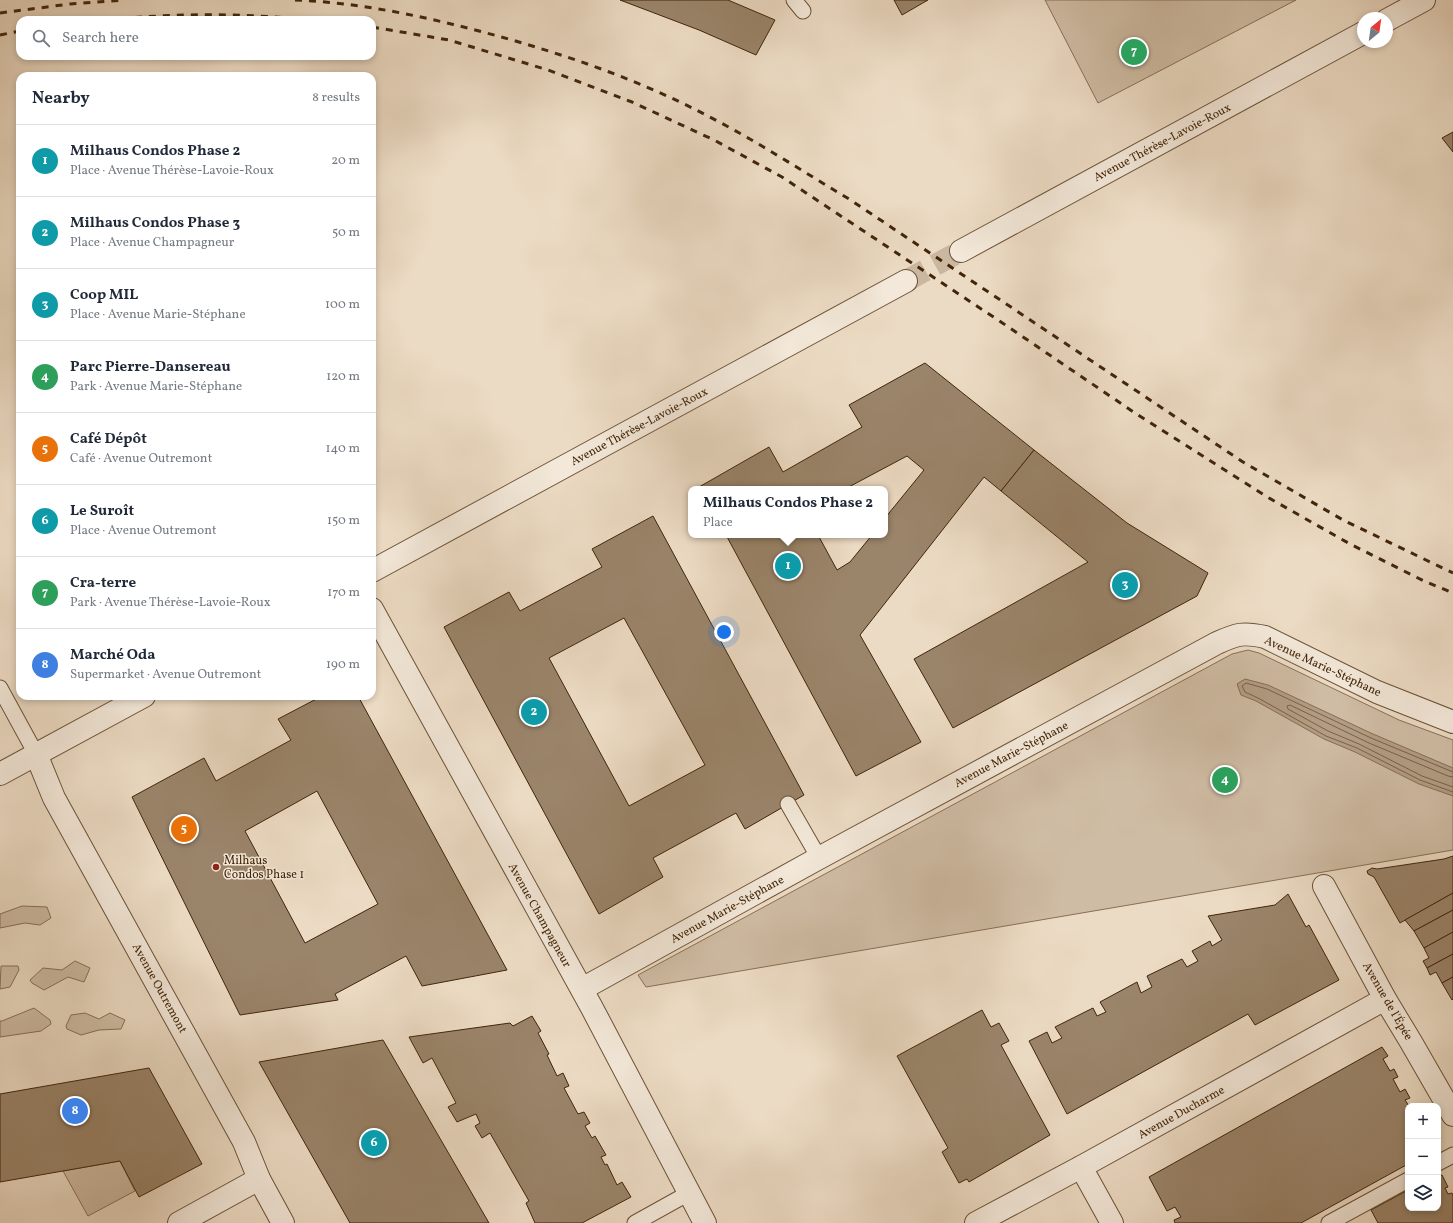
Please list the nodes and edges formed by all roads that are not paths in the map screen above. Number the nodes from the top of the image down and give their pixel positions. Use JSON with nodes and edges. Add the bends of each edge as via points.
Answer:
{"nodes":[{"id":1,"x":1424,"y":0,"type":"edge"},
{"id":2,"x":1393,"y":17,"type":"edge"},
{"id":3,"x":1357,"y":36,"type":"edge"},
{"id":4,"x":961,"y":251,"type":"tunnel mouth"},
{"id":5,"x":906,"y":282,"type":"tunnel mouth"},
{"id":6,"x":376,"y":569,"type":"edge"},
{"id":7,"x":376,"y":616,"type":"edge"},
{"id":8,"x":0,"y":688,"type":"edge"},
{"id":9,"x":137,"y":700,"type":"edge"},
{"id":10,"x":1453,"y":722,"type":"edge"},
{"id":11,"x":36,"y":754,"type":"junction"},
{"id":12,"x":0,"y":774,"type":"edge"},
{"id":13,"x":788,"y":804,"type":"dead end"},
{"id":14,"x":819,"y":858,"type":"junction"},
{"id":15,"x":1324,"y":886,"type":"dead end"},
{"id":16,"x":582,"y":989,"type":"junction"},
{"id":17,"x":1384,"y":999,"type":"junction"},
{"id":18,"x":1453,"y":1115,"type":"edge"},
{"id":19,"x":1453,"y":1155,"type":"edge"},
{"id":20,"x":1441,"y":1161,"type":"edge"},
{"id":21,"x":1081,"y":1167,"type":"junction"},
{"id":22,"x":258,"y":1179,"type":"junction"},
{"id":23,"x":1405,"y":1182,"type":"edge"},
{"id":24,"x":689,"y":1193,"type":"junction"},
{"id":25,"x":179,"y":1223,"type":"edge"},
{"id":26,"x":283,"y":1223,"type":"edge"},
{"id":27,"x":634,"y":1223,"type":"edge"},
{"id":28,"x":705,"y":1223,"type":"edge"},
{"id":29,"x":976,"y":1223,"type":"edge"},
{"id":30,"x":1112,"y":1223,"type":"edge"},
{"id":31,"x":1329,"y":1223,"type":"edge"}],
"edges":[{"from":1,"to":2,"type":"street"},
{"from":3,"to":4,"type":"street","name":"Avenue Thérèse-Lavoie-Roux"},
{"from":5,"to":6,"type":"street","name":"Avenue Thérèse-Lavoie-Roux"},
{"from":7,"to":16,"type":"street","name":"Avenue Champagneur"},
{"from":8,"to":11,"type":"lane"},
{"from":9,"to":11,"type":"street"},
{"from":10,"to":14,"type":"street","name":"Avenue Marie-Stéphane","via":[[1377,692],[1264,638],[1249,634],[1234,635]]},
{"from":11,"to":12,"type":"street"},
{"from":11,"to":22,"type":"street","name":"Avenue Outremont","via":[[54,798],[244,1142]]},
{"from":13,"to":14,"type":"lane"},
{"from":14,"to":16,"type":"street","name":"Avenue Marie-Stéphane"},
{"from":15,"to":17,"type":"street","name":"Avenue de l'Épée"},
{"from":16,"to":24,"type":"street","name":"Avenue Champagneur"},
{"from":17,"to":18,"type":"street","name":"Avenue de l'Épée"},
{"from":17,"to":21,"type":"street","name":"Avenue Ducharme"},
{"from":19,"to":20,"type":"lane"},
{"from":21,"to":29,"type":"street","name":"Avenue Ducharme"},
{"from":21,"to":30,"type":"street"},
{"from":22,"to":25,"type":"street"},
{"from":22,"to":26,"type":"street","name":"Avenue Outremont"},
{"from":23,"to":31,"type":"lane"},
{"from":24,"to":27,"type":"lane"},
{"from":24,"to":28,"type":"street","name":"Avenue Champagneur"}]}
